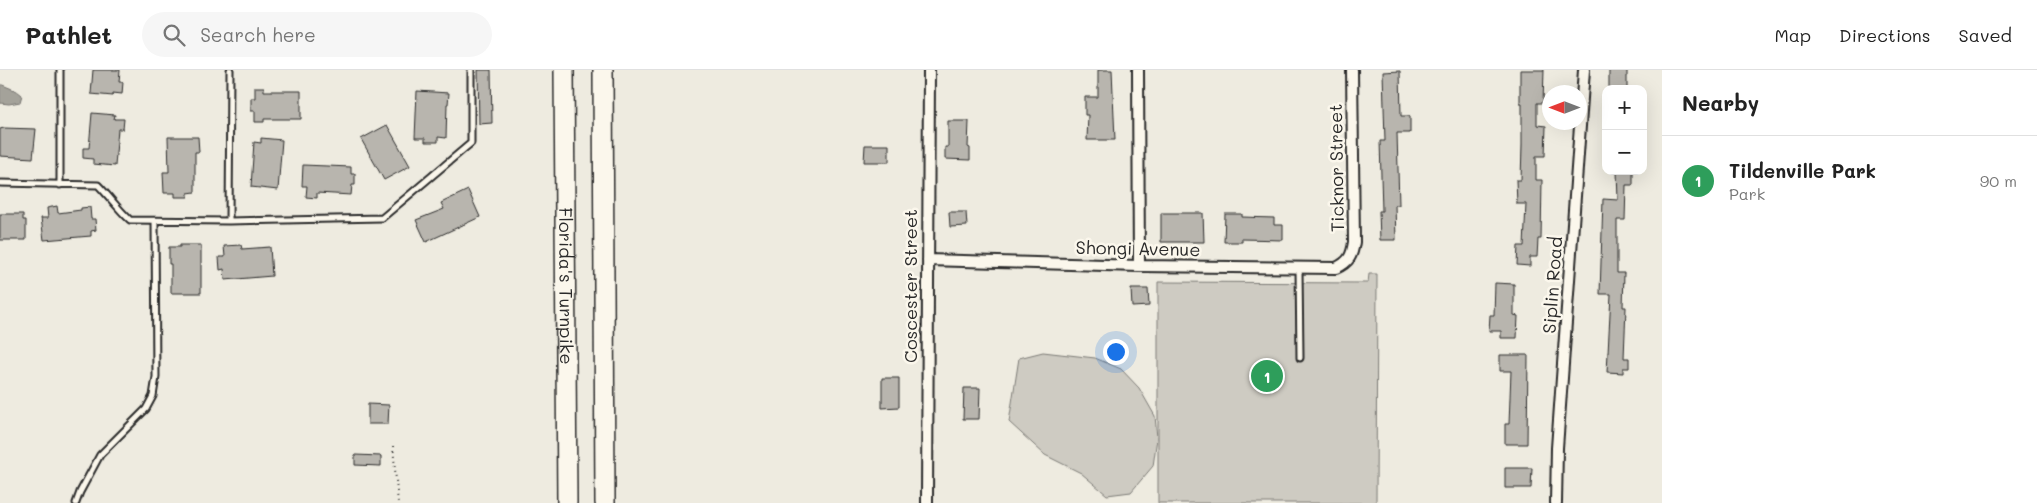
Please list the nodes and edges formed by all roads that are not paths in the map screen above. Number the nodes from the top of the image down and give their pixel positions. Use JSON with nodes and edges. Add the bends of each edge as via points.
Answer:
{"nodes":[{"id":1,"x":60,"y":70,"type":"edge"},
{"id":2,"x":230,"y":70,"type":"edge"},
{"id":3,"x":471,"y":70,"type":"edge"},
{"id":4,"x":564,"y":70,"type":"edge"},
{"id":5,"x":603,"y":70,"type":"edge"},
{"id":6,"x":929,"y":70,"type":"edge"},
{"id":7,"x":1138,"y":70,"type":"edge"},
{"id":8,"x":1352,"y":70,"type":"edge"},
{"id":9,"x":1584,"y":70,"type":"edge"},
{"id":10,"x":0,"y":183,"type":"edge"},
{"id":11,"x":60,"y":185,"type":"junction"},
{"id":12,"x":155,"y":221,"type":"junction"},
{"id":13,"x":229,"y":221,"type":"junction"},
{"id":14,"x":928,"y":260,"type":"junction"},
{"id":15,"x":1346,"y":263,"type":"joint"},
{"id":16,"x":1139,"y":266,"type":"junction"},
{"id":17,"x":1299,"y":269,"type":"junction"},
{"id":18,"x":1300,"y":358,"type":"dead end"},
{"id":19,"x":76,"y":503,"type":"edge"},
{"id":20,"x":567,"y":503,"type":"edge"},
{"id":21,"x":605,"y":503,"type":"edge"},
{"id":22,"x":927,"y":503,"type":"edge"},
{"id":23,"x":1556,"y":503,"type":"edge"}],
"edges":[{"from":1,"to":11,"type":"lane"},
{"from":2,"to":13,"type":"lane"},
{"from":3,"to":13,"type":"lane","via":[[471,143],[382,218]]},
{"from":4,"to":20,"type":"highway","name":"Florida's Turnpike"},
{"from":5,"to":21,"type":"highway"},
{"from":6,"to":14,"type":"street","name":"Coscester Street"},
{"from":7,"to":16,"type":"street"},
{"from":8,"to":15,"type":"street","name":"Ticknor Street","via":[[1354,242]]},
{"from":9,"to":23,"type":"street","name":"Siplin Road","via":[[1557,448]]},
{"from":10,"to":11,"type":"lane"},
{"from":11,"to":12,"type":"lane","via":[[98,185],[130,220]]},
{"from":12,"to":13,"type":"lane"},
{"from":12,"to":19,"type":"lane","via":[[156,377],[153,396],[146,409],[100,454]]},
{"from":14,"to":16,"type":"street","name":"Shongi Avenue"},
{"from":14,"to":22,"type":"street","name":"Coscester Street"},
{"from":15,"to":17,"type":"street","name":"Shongi Avenue","via":[[1336,268]]},
{"from":16,"to":17,"type":"street","name":"Shongi Avenue"},
{"from":17,"to":18,"type":"lane"}]}
